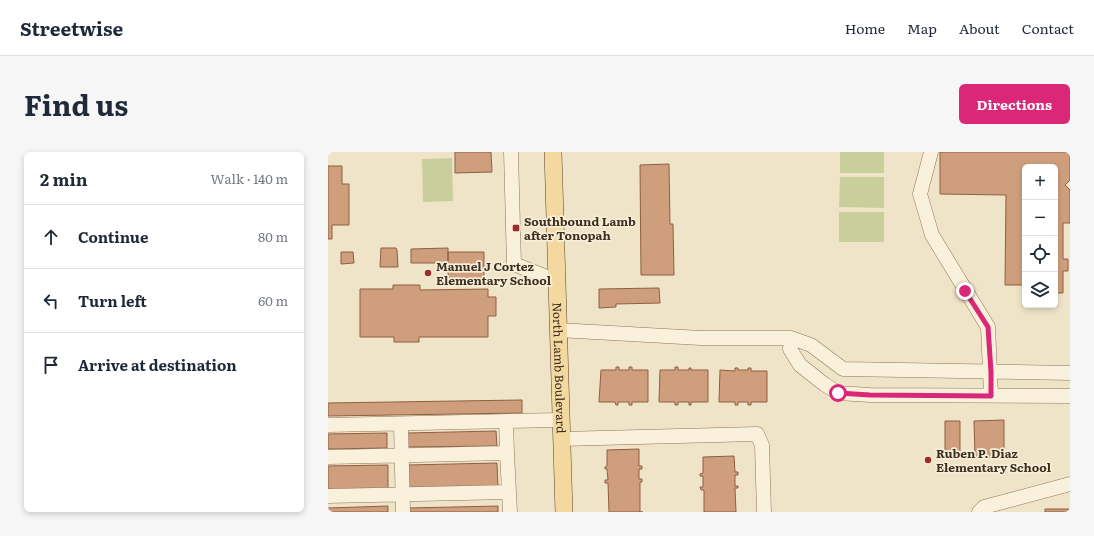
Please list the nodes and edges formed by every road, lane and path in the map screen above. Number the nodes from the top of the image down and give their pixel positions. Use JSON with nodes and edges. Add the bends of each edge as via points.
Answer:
{"nodes":[{"id":1,"x":511,"y":152,"type":"edge"},
{"id":2,"x":553,"y":152,"type":"edge"},
{"id":3,"x":931,"y":152,"type":"edge"},
{"id":4,"x":557,"y":281,"type":"junction"},
{"id":5,"x":558,"y":330,"type":"junction"},
{"id":6,"x":792,"y":338,"type":"junction"},
{"id":7,"x":991,"y":372,"type":"junction"},
{"id":8,"x":1070,"y":373,"type":"edge"},
{"id":9,"x":991,"y":396,"type":"junction"},
{"id":10,"x":1070,"y":396,"type":"edge"},
{"id":11,"x":560,"y":420,"type":"junction"},
{"id":12,"x":506,"y":421,"type":"junction"},
{"id":13,"x":401,"y":424,"type":"junction"},
{"id":14,"x":328,"y":425,"type":"edge"},
{"id":15,"x":561,"y":439,"type":"junction"},
{"id":16,"x":507,"y":453,"type":"junction"},
{"id":17,"x":401,"y":455,"type":"junction"},
{"id":18,"x":328,"y":457,"type":"edge"},
{"id":19,"x":1070,"y":484,"type":"edge"},
{"id":20,"x":509,"y":492,"type":"junction"},
{"id":21,"x":402,"y":494,"type":"junction"},
{"id":22,"x":328,"y":496,"type":"edge"},
{"id":23,"x":403,"y":512,"type":"edge"},
{"id":24,"x":510,"y":512,"type":"edge"},
{"id":25,"x":564,"y":512,"type":"edge"},
{"id":26,"x":764,"y":512,"type":"edge"},
{"id":27,"x":978,"y":512,"type":"edge"}],
"edges":[{"from":1,"to":4,"type":"lane","via":[[514,264]]},
{"from":2,"to":4,"type":"main road","name":"North Lamb Boulevard"},
{"from":3,"to":7,"type":"lane","via":[[920,194],[932,235],[988,327]]},
{"from":4,"to":5,"type":"main road","name":"North Lamb Boulevard"},
{"from":5,"to":6,"type":"lane","via":[[701,338]]},
{"from":5,"to":11,"type":"main road","name":"North Lamb Boulevard"},
{"from":6,"to":7,"type":"lane","via":[[811,345],[843,369]]},
{"from":6,"to":9,"type":"lane","via":[[790,349],[800,365],[838,393]]},
{"from":7,"to":8,"type":"lane"},
{"from":7,"to":9,"type":"lane"},
{"from":9,"to":10,"type":"lane"},
{"from":11,"to":12,"type":"lane"},
{"from":11,"to":15,"type":"main road","name":"North Lamb Boulevard"},
{"from":12,"to":13,"type":"lane"},
{"from":12,"to":16,"type":"lane"},
{"from":13,"to":14,"type":"lane"},
{"from":13,"to":17,"type":"lane"},
{"from":15,"to":25,"type":"main road","name":"North Lamb Boulevard"},
{"from":15,"to":26,"type":"lane","via":[[757,434],[762,445]]},
{"from":16,"to":17,"type":"lane"},
{"from":16,"to":20,"type":"lane"},
{"from":17,"to":18,"type":"lane"},
{"from":17,"to":21,"type":"lane"},
{"from":19,"to":27,"type":"lane","via":[[984,507]]},
{"from":20,"to":21,"type":"lane"},
{"from":20,"to":24,"type":"lane"},
{"from":21,"to":22,"type":"lane"},
{"from":21,"to":23,"type":"lane"}]}
